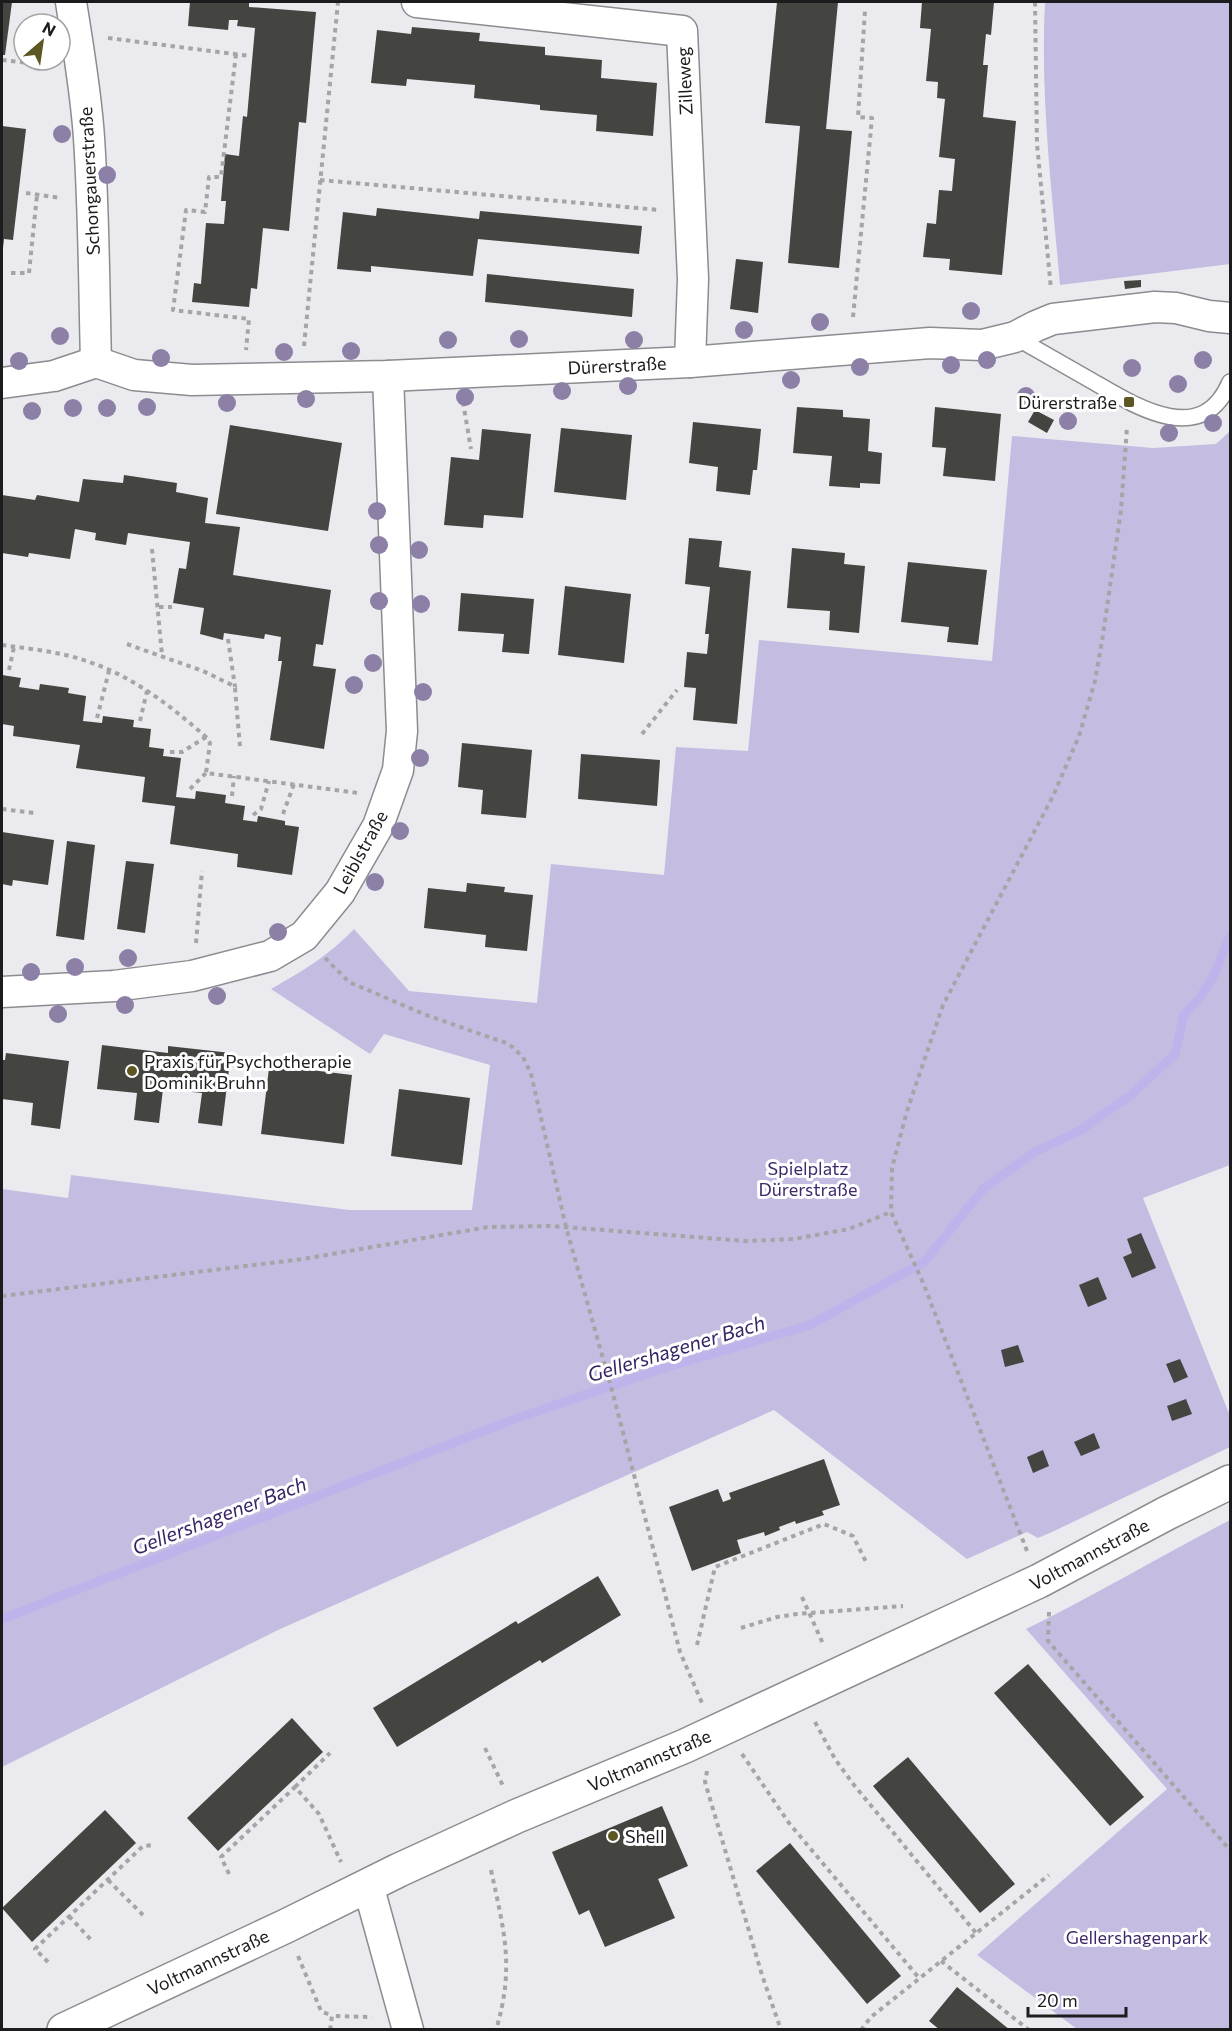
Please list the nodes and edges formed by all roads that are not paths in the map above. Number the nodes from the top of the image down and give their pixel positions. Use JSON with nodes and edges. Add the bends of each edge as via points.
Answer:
{"nodes":[{"id":1,"x":71,"y":2,"type":"edge"},
{"id":2,"x":417,"y":2,"type":"edge"},
{"id":3,"x":1230,"y":318,"type":"edge"},
{"id":4,"x":1015,"y":337,"type":"junction"},
{"id":5,"x":96,"y":362,"type":"junction"},
{"id":6,"x":690,"y":362,"type":"junction"},
{"id":7,"x":388,"y":376,"type":"junction"},
{"id":8,"x":1230,"y":382,"type":"edge"},
{"id":9,"x":2,"y":384,"type":"edge"},
{"id":10,"x":2,"y":992,"type":"edge"},
{"id":11,"x":1230,"y":1482,"type":"edge"},
{"id":12,"x":361,"y":1888,"type":"junction"},
{"id":13,"x":407,"y":2024,"type":"edge"},
{"id":14,"x":64,"y":2030,"type":"edge"}],
"edges":[{"from":1,"to":5,"type":"street","name":"Schongauerstraße","via":[[89,136]]},
{"from":2,"to":6,"type":"street","name":"Zilleweg","via":[[682,31],[693,279]]},
{"from":3,"to":4,"type":"street","name":"Dürerstraße","via":[[1155,307],[1053,320]]},
{"from":4,"to":6,"type":"street","name":"Dürerstraße","via":[[982,345],[930,343]]},
{"from":4,"to":8,"type":"lane","via":[[1129,402],[1174,418],[1198,416],[1211,409],[1225,395]]},
{"from":5,"to":7,"type":"street","name":"Dürerstraße","via":[[134,375],[192,380]]},
{"from":5,"to":9,"type":"street","via":[[54,376]]},
{"from":6,"to":7,"type":"street","name":"Dürerstraße"},
{"from":7,"to":10,"type":"street","name":"Leiblstraße","via":[[403,706],[398,770],[378,826],[359,862],[304,936],[270,956],[192,976],[114,986]]},
{"from":11,"to":12,"type":"street","name":"Voltmannstraße","via":[[1039,1581],[658,1758],[517,1816]]},
{"from":12,"to":13,"type":"street"},
{"from":12,"to":14,"type":"street","name":"Voltmannstraße"}]}
